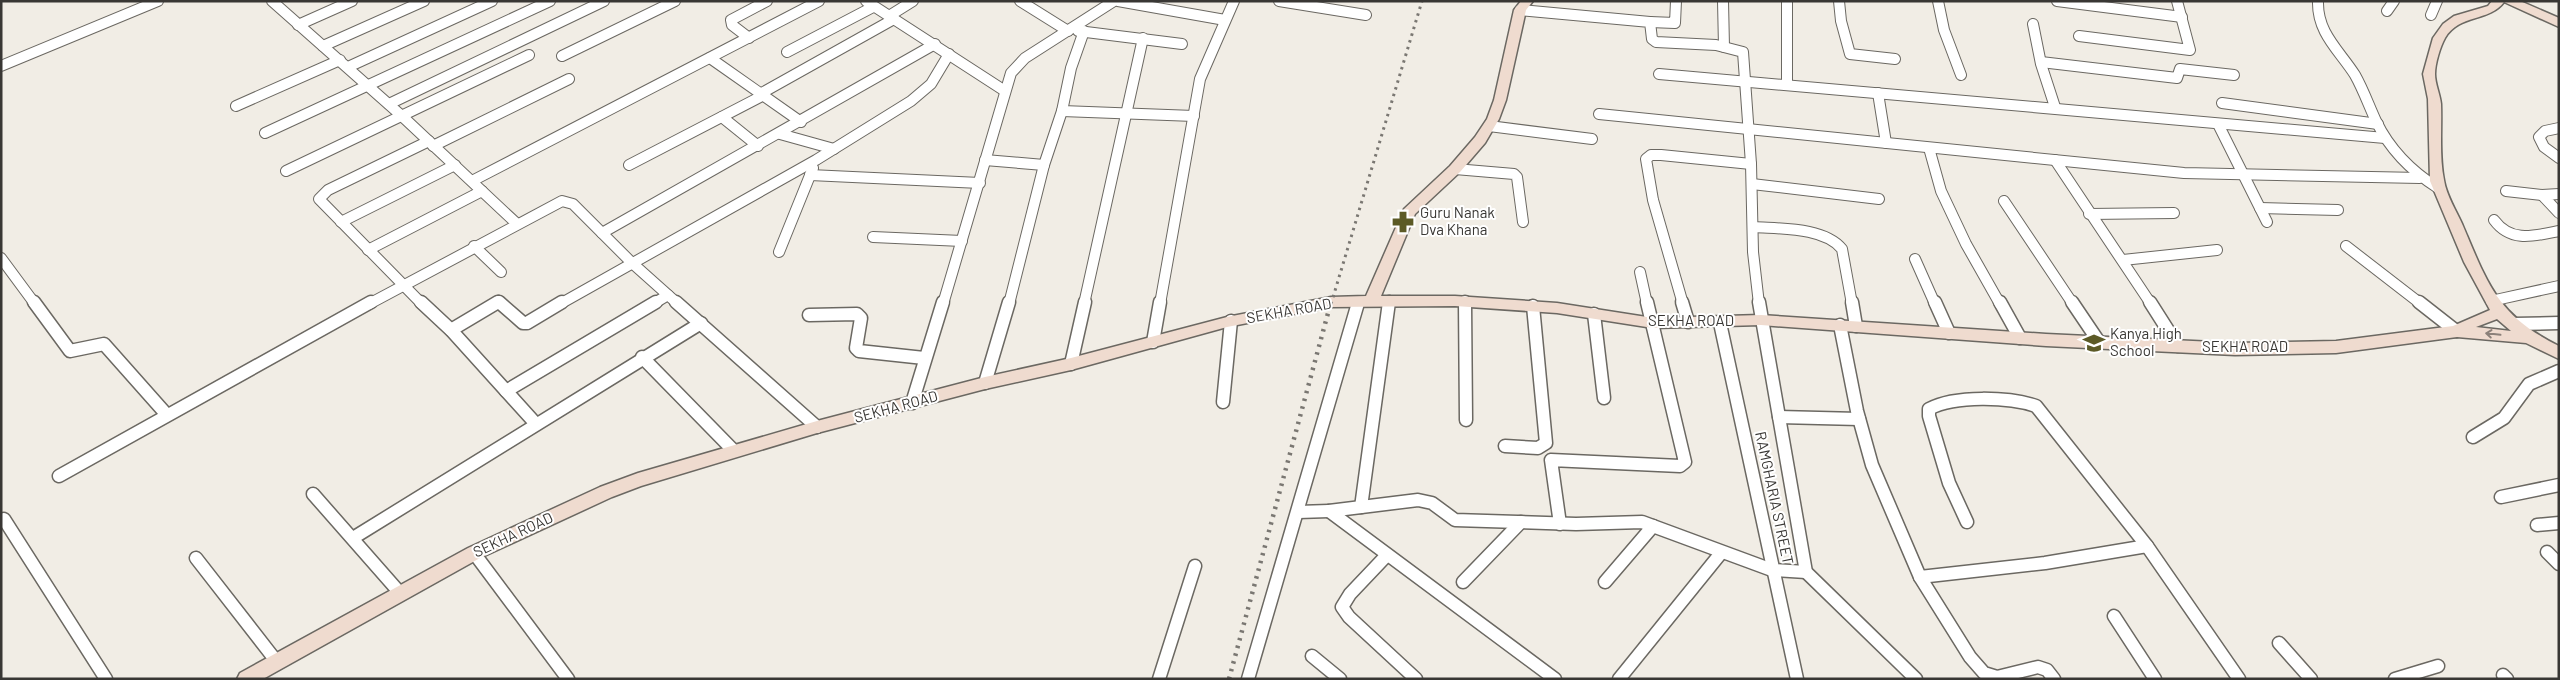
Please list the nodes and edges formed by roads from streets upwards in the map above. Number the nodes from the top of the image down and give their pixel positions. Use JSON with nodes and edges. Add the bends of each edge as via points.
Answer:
{"nodes":[{"id":1,"x":158,"y":1,"type":"edge"},
{"id":2,"x":272,"y":1,"type":"edge"},
{"id":3,"x":352,"y":1,"type":"edge"},
{"id":4,"x":424,"y":1,"type":"edge"},
{"id":5,"x":492,"y":1,"type":"edge"},
{"id":6,"x":550,"y":1,"type":"edge"},
{"id":7,"x":604,"y":1,"type":"edge"},
{"id":8,"x":675,"y":1,"type":"edge"},
{"id":9,"x":767,"y":1,"type":"edge"},
{"id":10,"x":819,"y":1,"type":"edge"},
{"id":11,"x":913,"y":1,"type":"edge"},
{"id":12,"x":1020,"y":1,"type":"edge"},
{"id":13,"x":1116,"y":1,"type":"edge"},
{"id":14,"x":1234,"y":1,"type":"edge"},
{"id":15,"x":1279,"y":1,"type":"edge"},
{"id":16,"x":1676,"y":1,"type":"edge"},
{"id":17,"x":1723,"y":1,"type":"edge"},
{"id":18,"x":1787,"y":1,"type":"edge"},
{"id":19,"x":1839,"y":1,"type":"edge"},
{"id":20,"x":1938,"y":1,"type":"edge"},
{"id":21,"x":2057,"y":1,"type":"edge"},
{"id":22,"x":2177,"y":1,"type":"edge"},
{"id":23,"x":2318,"y":1,"type":"edge"},
{"id":24,"x":2394,"y":1,"type":"edge"},
{"id":25,"x":2437,"y":1,"type":"edge"},
{"id":26,"x":2499,"y":1,"type":"edge"},
{"id":27,"x":2512,"y":2,"type":"edge"},
{"id":28,"x":869,"y":4,"type":"edge"},
{"id":29,"x":1524,"y":6,"type":"edge"},
{"id":30,"x":2386,"y":12,"type":"dead end"},
{"id":31,"x":2431,"y":14,"type":"dead end"},
{"id":32,"x":1366,"y":15,"type":"dead end"},
{"id":33,"x":891,"y":17,"type":"junction"},
{"id":34,"x":2182,"y":17,"type":"junction"},
{"id":35,"x":1225,"y":20,"type":"junction"},
{"id":36,"x":1650,"y":22,"type":"junction"},
{"id":37,"x":2033,"y":24,"type":"dead end"},
{"id":38,"x":2559,"y":24,"type":"edge"},
{"id":39,"x":298,"y":25,"type":"junction"},
{"id":40,"x":1070,"y":30,"type":"junction"},
{"id":41,"x":1084,"y":31,"type":"junction"},
{"id":42,"x":2079,"y":36,"type":"dead end"},
{"id":43,"x":749,"y":38,"type":"junction"},
{"id":44,"x":1143,"y":38,"type":"junction"},
{"id":45,"x":935,"y":44,"type":"junction"},
{"id":46,"x":1182,"y":44,"type":"dead end"},
{"id":47,"x":323,"y":46,"type":"junction"},
{"id":48,"x":1724,"y":47,"type":"junction"},
{"id":49,"x":786,"y":52,"type":"dead end"},
{"id":50,"x":948,"y":54,"type":"junction"},
{"id":51,"x":529,"y":55,"type":"dead end"},
{"id":52,"x":562,"y":56,"type":"dead end"},
{"id":53,"x":710,"y":58,"type":"junction"},
{"id":54,"x":1894,"y":59,"type":"dead end"},
{"id":55,"x":340,"y":60,"type":"junction"},
{"id":56,"x":2041,"y":62,"type":"junction"},
{"id":57,"x":1,"y":66,"type":"edge"},
{"id":58,"x":348,"y":68,"type":"junction"},
{"id":59,"x":1659,"y":74,"type":"dead end"},
{"id":60,"x":2234,"y":75,"type":"dead end"},
{"id":61,"x":1961,"y":76,"type":"dead end"},
{"id":62,"x":568,"y":79,"type":"dead end"},
{"id":63,"x":1746,"y":82,"type":"junction"},
{"id":64,"x":1787,"y":84,"type":"junction"},
{"id":65,"x":368,"y":86,"type":"junction"},
{"id":66,"x":1005,"y":91,"type":"junction"},
{"id":67,"x":1878,"y":93,"type":"junction"},
{"id":68,"x":761,"y":95,"type":"junction"},
{"id":69,"x":2222,"y":103,"type":"dead end"},
{"id":70,"x":389,"y":104,"type":"junction"},
{"id":71,"x":236,"y":106,"type":"dead end"},
{"id":72,"x":2055,"y":107,"type":"junction"},
{"id":73,"x":1062,"y":111,"type":"junction"},
{"id":74,"x":1127,"y":114,"type":"junction"},
{"id":75,"x":1599,"y":114,"type":"dead end"},
{"id":76,"x":1194,"y":116,"type":"junction"},
{"id":77,"x":403,"y":117,"type":"junction"},
{"id":78,"x":722,"y":117,"type":"junction"},
{"id":79,"x":801,"y":122,"type":"junction"},
{"id":80,"x":2218,"y":124,"type":"junction"},
{"id":81,"x":2378,"y":124,"type":"junction"},
{"id":82,"x":1489,"y":126,"type":"junction"},
{"id":83,"x":1748,"y":128,"type":"junction"},
{"id":84,"x":2559,"y":128,"type":"edge"},
{"id":85,"x":265,"y":133,"type":"dead end"},
{"id":86,"x":780,"y":134,"type":"junction"},
{"id":87,"x":2385,"y":138,"type":"junction"},
{"id":88,"x":1592,"y":139,"type":"dead end"},
{"id":89,"x":1886,"y":143,"type":"junction"},
{"id":90,"x":431,"y":144,"type":"junction"},
{"id":91,"x":758,"y":146,"type":"junction"},
{"id":92,"x":1929,"y":148,"type":"junction"},
{"id":93,"x":834,"y":149,"type":"junction"},
{"id":94,"x":2559,"y":158,"type":"edge"},
{"id":95,"x":816,"y":160,"type":"junction"},
{"id":96,"x":985,"y":160,"type":"junction"},
{"id":97,"x":2055,"y":160,"type":"junction"},
{"id":98,"x":455,"y":164,"type":"junction"},
{"id":99,"x":1751,"y":164,"type":"junction"},
{"id":100,"x":629,"y":165,"type":"dead end"},
{"id":101,"x":1044,"y":165,"type":"junction"},
{"id":102,"x":1455,"y":169,"type":"junction"},
{"id":103,"x":286,"y":171,"type":"dead end"},
{"id":104,"x":810,"y":175,"type":"junction"},
{"id":105,"x":2245,"y":176,"type":"junction"},
{"id":106,"x":2420,"y":178,"type":"junction"},
{"id":107,"x":472,"y":181,"type":"junction"},
{"id":108,"x":980,"y":183,"type":"junction"},
{"id":109,"x":1752,"y":184,"type":"junction"},
{"id":110,"x":2438,"y":188,"type":"junction"},
{"id":111,"x":482,"y":191,"type":"junction"},
{"id":112,"x":2506,"y":191,"type":"dead end"},
{"id":113,"x":2559,"y":194,"type":"edge"},
{"id":114,"x":2542,"y":195,"type":"junction"},
{"id":115,"x":1879,"y":199,"type":"dead end"},
{"id":116,"x":2004,"y":201,"type":"dead end"},
{"id":117,"x":2260,"y":208,"type":"junction"},
{"id":118,"x":2338,"y":210,"type":"dead end"},
{"id":119,"x":2174,"y":213,"type":"dead end"},
{"id":120,"x":2559,"y":213,"type":"edge"},
{"id":121,"x":2089,"y":214,"type":"junction"},
{"id":122,"x":2494,"y":220,"type":"dead end"},
{"id":123,"x":341,"y":222,"type":"junction"},
{"id":124,"x":1523,"y":222,"type":"dead end"},
{"id":125,"x":2267,"y":222,"type":"dead end"},
{"id":126,"x":516,"y":224,"type":"junction"},
{"id":127,"x":1754,"y":227,"type":"junction"},
{"id":128,"x":2559,"y":231,"type":"edge"},
{"id":129,"x":602,"y":233,"type":"junction"},
{"id":130,"x":873,"y":237,"type":"dead end"},
{"id":131,"x":962,"y":240,"type":"junction"},
{"id":132,"x":474,"y":246,"type":"junction"},
{"id":133,"x":2346,"y":246,"type":"dead end"},
{"id":134,"x":368,"y":250,"type":"junction"},
{"id":135,"x":2217,"y":250,"type":"dead end"},
{"id":136,"x":778,"y":252,"type":"dead end"},
{"id":137,"x":1,"y":258,"type":"edge"},
{"id":138,"x":1915,"y":259,"type":"dead end"},
{"id":139,"x":2123,"y":260,"type":"junction"},
{"id":140,"x":631,"y":262,"type":"junction"},
{"id":141,"x":501,"y":272,"type":"dead end"},
{"id":142,"x":1640,"y":272,"type":"dead end"},
{"id":143,"x":402,"y":285,"type":"junction"},
{"id":144,"x":2559,"y":286,"type":"edge"},
{"id":145,"x":668,"y":295,"type":"junction"},
{"id":146,"x":1389,"y":302,"type":"junction"},
{"id":147,"x":1465,"y":302,"type":"junction"},
{"id":148,"x":1364,"y":303,"type":"junction"},
{"id":149,"x":1533,"y":306,"type":"junction"},
{"id":150,"x":2495,"y":306,"type":"junction"},
{"id":151,"x":1594,"y":314,"type":"junction"},
{"id":152,"x":809,"y":315,"type":"dead end"},
{"id":153,"x":1761,"y":320,"type":"junction"},
{"id":154,"x":1231,"y":321,"type":"junction"},
{"id":155,"x":1688,"y":322,"type":"junction"},
{"id":156,"x":701,"y":323,"type":"junction"},
{"id":157,"x":1653,"y":323,"type":"junction"},
{"id":158,"x":1720,"y":323,"type":"junction"},
{"id":159,"x":2559,"y":323,"type":"edge"},
{"id":160,"x":2514,"y":324,"type":"junction"},
{"id":161,"x":1840,"y":325,"type":"junction"},
{"id":162,"x":1856,"y":326,"type":"junction"},
{"id":163,"x":451,"y":330,"type":"junction"},
{"id":164,"x":2456,"y":331,"type":"junction"},
{"id":165,"x":1948,"y":332,"type":"junction"},
{"id":166,"x":2020,"y":338,"type":"junction"},
{"id":167,"x":2529,"y":338,"type":"junction"},
{"id":168,"x":1153,"y":342,"type":"junction"},
{"id":169,"x":2099,"y":342,"type":"junction"},
{"id":170,"x":2178,"y":346,"type":"junction"},
{"id":171,"x":2559,"y":354,"type":"edge"},
{"id":172,"x":642,"y":357,"type":"junction"},
{"id":173,"x":924,"y":358,"type":"junction"},
{"id":174,"x":1071,"y":364,"type":"junction"},
{"id":175,"x":2559,"y":371,"type":"edge"},
{"id":176,"x":985,"y":383,"type":"junction"},
{"id":177,"x":506,"y":391,"type":"junction"},
{"id":178,"x":1604,"y":398,"type":"dead end"},
{"id":179,"x":1223,"y":402,"type":"dead end"},
{"id":180,"x":912,"y":403,"type":"junction"},
{"id":181,"x":167,"y":415,"type":"junction"},
{"id":182,"x":1779,"y":417,"type":"junction"},
{"id":183,"x":1859,"y":419,"type":"junction"},
{"id":184,"x":1466,"y":420,"type":"dead end"},
{"id":185,"x":536,"y":424,"type":"junction"},
{"id":186,"x":817,"y":427,"type":"junction"},
{"id":187,"x":2473,"y":437,"type":"dead end"},
{"id":188,"x":1505,"y":446,"type":"dead end"},
{"id":189,"x":734,"y":451,"type":"junction"},
{"id":190,"x":59,"y":476,"type":"dead end"},
{"id":191,"x":2559,"y":485,"type":"edge"},
{"id":192,"x":313,"y":494,"type":"dead end"},
{"id":193,"x":2501,"y":497,"type":"dead end"},
{"id":194,"x":1361,"y":507,"type":"junction"},
{"id":195,"x":1329,"y":511,"type":"junction"},
{"id":196,"x":1298,"y":512,"type":"junction"},
{"id":197,"x":4,"y":519,"type":"dead end"},
{"id":198,"x":1521,"y":522,"type":"junction"},
{"id":199,"x":1967,"y":522,"type":"dead end"},
{"id":200,"x":2559,"y":523,"type":"edge"},
{"id":201,"x":1560,"y":524,"type":"junction"},
{"id":202,"x":2537,"y":525,"type":"dead end"},
{"id":203,"x":1653,"y":526,"type":"junction"},
{"id":204,"x":352,"y":538,"type":"junction"},
{"id":205,"x":2147,"y":546,"type":"junction"},
{"id":206,"x":2547,"y":552,"type":"dead end"},
{"id":207,"x":474,"y":553,"type":"junction"},
{"id":208,"x":1721,"y":553,"type":"junction"},
{"id":209,"x":1387,"y":555,"type":"junction"},
{"id":210,"x":196,"y":558,"type":"dead end"},
{"id":211,"x":2559,"y":564,"type":"edge"},
{"id":212,"x":1195,"y":566,"type":"dead end"},
{"id":213,"x":1772,"y":570,"type":"junction"},
{"id":214,"x":1806,"y":572,"type":"junction"},
{"id":215,"x":1920,"y":577,"type":"junction"},
{"id":216,"x":1463,"y":582,"type":"dead end"},
{"id":217,"x":1605,"y":582,"type":"dead end"},
{"id":218,"x":400,"y":593,"type":"junction"},
{"id":219,"x":2114,"y":616,"type":"dead end"},
{"id":220,"x":2279,"y":643,"type":"dead end"},
{"id":221,"x":1312,"y":656,"type":"dead end"},
{"id":222,"x":276,"y":662,"type":"junction"},
{"id":223,"x":2438,"y":666,"type":"dead end"},
{"id":224,"x":106,"y":679,"type":"edge"},
{"id":225,"x":246,"y":679,"type":"edge"},
{"id":226,"x":568,"y":679,"type":"edge"},
{"id":227,"x":1159,"y":679,"type":"edge"},
{"id":228,"x":1248,"y":679,"type":"edge"},
{"id":229,"x":1340,"y":679,"type":"edge"},
{"id":230,"x":1416,"y":679,"type":"edge"},
{"id":231,"x":1555,"y":679,"type":"edge"},
{"id":232,"x":1619,"y":679,"type":"edge"},
{"id":233,"x":1798,"y":679,"type":"edge"},
{"id":234,"x":1916,"y":679,"type":"edge"},
{"id":235,"x":2054,"y":679,"type":"edge"},
{"id":236,"x":2155,"y":679,"type":"edge"},
{"id":237,"x":2239,"y":679,"type":"edge"},
{"id":238,"x":2311,"y":679,"type":"edge"},
{"id":239,"x":2395,"y":679,"type":"edge"}],
"edges":[{"from":1,"to":57,"type":"street"},
{"from":2,"to":39,"type":"street"},
{"from":3,"to":39,"type":"street"},
{"from":4,"to":47,"type":"street"},
{"from":5,"to":58,"type":"street"},
{"from":6,"to":65,"type":"street"},
{"from":7,"to":70,"type":"street"},
{"from":8,"to":52,"type":"street"},
{"from":9,"to":43,"type":"street","via":[[731,20],[732,25]]},
{"from":10,"to":43,"type":"street"},
{"from":11,"to":33,"type":"street"},
{"from":12,"to":40,"type":"street"},
{"from":13,"to":35,"type":"street"},
{"from":13,"to":40,"type":"street"},
{"from":14,"to":35,"type":"street"},
{"from":15,"to":32,"type":"street"},
{"from":16,"to":36,"type":"street","via":[[1675,23]]},
{"from":17,"to":48,"type":"street"},
{"from":18,"to":64,"type":"street"},
{"from":19,"to":54,"type":"street","via":[[1850,54]]},
{"from":20,"to":61,"type":"street","via":[[1944,34]]},
{"from":21,"to":34,"type":"street"},
{"from":22,"to":34,"type":"street"},
{"from":23,"to":81,"type":"street","via":[[2317,14],[2323,32],[2356,78]]},
{"from":24,"to":30,"type":"street"},
{"from":25,"to":31,"type":"street"},
{"from":26,"to":110,"type":"street","via":[[2492,9],[2458,19],[2447,27],[2434,51],[2429,74],[2434,99]]},
{"from":27,"to":38,"type":"street"},
{"from":28,"to":33,"type":"street"},
{"from":28,"to":49,"type":"street"},
{"from":29,"to":36,"type":"street"},
{"from":29,"to":82,"type":"street","via":[[1500,100]]},
{"from":33,"to":45,"type":"street"},
{"from":33,"to":68,"type":"street"},
{"from":34,"to":42,"type":"street","via":[[2189,50]]},
{"from":35,"to":76,"type":"street","via":[[1200,79]]},
{"from":36,"to":48,"type":"street","via":[[1650,34],[1656,42]]},
{"from":37,"to":56,"type":"street"},
{"from":39,"to":47,"type":"street"},
{"from":40,"to":41,"type":"street"},
{"from":40,"to":66,"type":"street","via":[[1020,62],[1011,73]]},
{"from":41,"to":44,"type":"street"},
{"from":41,"to":73,"type":"street","via":[[1071,68]]},
{"from":43,"to":53,"type":"street"},
{"from":44,"to":46,"type":"street"},
{"from":44,"to":74,"type":"street"},
{"from":45,"to":50,"type":"street"},
{"from":45,"to":79,"type":"street"},
{"from":47,"to":55,"type":"street"},
{"from":48,"to":63,"type":"street","via":[[1742,52]]},
{"from":50,"to":66,"type":"street"},
{"from":50,"to":93,"type":"street","via":[[931,84],[917,97]]},
{"from":51,"to":77,"type":"street"},
{"from":53,"to":68,"type":"street"},
{"from":53,"to":107,"type":"street"},
{"from":55,"to":58,"type":"street"},
{"from":55,"to":71,"type":"street"},
{"from":56,"to":60,"type":"street","via":[[2177,78],[2180,68]]},
{"from":56,"to":72,"type":"street"},
{"from":58,"to":65,"type":"street"},
{"from":59,"to":63,"type":"street"},
{"from":62,"to":90,"type":"street"},
{"from":63,"to":64,"type":"street"},
{"from":63,"to":83,"type":"street"},
{"from":64,"to":67,"type":"street"},
{"from":65,"to":70,"type":"street"},
{"from":65,"to":85,"type":"street"},
{"from":66,"to":96,"type":"street"},
{"from":67,"to":72,"type":"street"},
{"from":67,"to":89,"type":"street"},
{"from":68,"to":78,"type":"street"},
{"from":68,"to":79,"type":"street"},
{"from":69,"to":81,"type":"street"},
{"from":70,"to":77,"type":"street"},
{"from":72,"to":80,"type":"street"},
{"from":73,"to":74,"type":"street"},
{"from":73,"to":101,"type":"street"},
{"from":74,"to":76,"type":"street"},
{"from":74,"to":174,"type":"street"},
{"from":75,"to":83,"type":"street"},
{"from":76,"to":168,"type":"street"},
{"from":77,"to":90,"type":"street"},
{"from":77,"to":103,"type":"street"},
{"from":78,"to":91,"type":"street"},
{"from":78,"to":100,"type":"street"},
{"from":79,"to":86,"type":"street"},
{"from":80,"to":87,"type":"street"},
{"from":80,"to":105,"type":"street"},
{"from":81,"to":87,"type":"street"},
{"from":82,"to":88,"type":"street"},
{"from":82,"to":102,"type":"street"},
{"from":83,"to":89,"type":"street"},
{"from":83,"to":99,"type":"street"},
{"from":84,"to":94,"type":"street","via":[[2545,131],[2539,137],[2544,147]]},
{"from":86,"to":91,"type":"street"},
{"from":86,"to":93,"type":"street"},
{"from":87,"to":106,"type":"street"},
{"from":89,"to":92,"type":"street"},
{"from":90,"to":98,"type":"street"},
{"from":90,"to":123,"type":"street","via":[[320,196],[320,200]]},
{"from":91,"to":129,"type":"street"},
{"from":92,"to":97,"type":"street"},
{"from":92,"to":166,"type":"street","via":[[1941,191],[1954,219]]},
{"from":93,"to":95,"type":"street"},
{"from":95,"to":104,"type":"street"},
{"from":95,"to":140,"type":"street"},
{"from":96,"to":101,"type":"street"},
{"from":96,"to":108,"type":"street"},
{"from":97,"to":105,"type":"street"},
{"from":97,"to":121,"type":"street"},
{"from":98,"to":107,"type":"street"},
{"from":98,"to":123,"type":"street"},
{"from":99,"to":109,"type":"street"},
{"from":99,"to":155,"type":"street","via":[[1661,155],[1651,155],[1646,159],[1653,200]]},
{"from":101,"to":176,"type":"street"},
{"from":102,"to":124,"type":"street","via":[[1514,174]]},
{"from":102,"to":148,"type":"street","via":[[1409,212]]},
{"from":104,"to":108,"type":"street"},
{"from":104,"to":136,"type":"street"},
{"from":105,"to":106,"type":"street"},
{"from":105,"to":117,"type":"street"},
{"from":106,"to":110,"type":"street"},
{"from":107,"to":111,"type":"street"},
{"from":108,"to":131,"type":"street"},
{"from":109,"to":115,"type":"street"},
{"from":109,"to":127,"type":"street"},
{"from":110,"to":150,"type":"street"},
{"from":111,"to":126,"type":"street"},
{"from":111,"to":134,"type":"street"},
{"from":112,"to":114,"type":"street"},
{"from":113,"to":114,"type":"street"},
{"from":114,"to":120,"type":"street"},
{"from":116,"to":169,"type":"street"},
{"from":117,"to":118,"type":"street"},
{"from":117,"to":125,"type":"street"},
{"from":119,"to":121,"type":"street"},
{"from":121,"to":139,"type":"street"},
{"from":122,"to":128,"type":"street","via":[[2508,234],[2528,236]]},
{"from":123,"to":134,"type":"street"},
{"from":126,"to":129,"type":"street","via":[[565,201],[573,204]]},
{"from":126,"to":132,"type":"street"},
{"from":127,"to":153,"type":"street","via":[[1753,252]]},
{"from":127,"to":162,"type":"street","via":[[1822,236],[1838,242]]},
{"from":129,"to":140,"type":"street"},
{"from":130,"to":131,"type":"street"},
{"from":131,"to":173,"type":"street"},
{"from":132,"to":141,"type":"street"},
{"from":132,"to":143,"type":"street"},
{"from":133,"to":164,"type":"street"},
{"from":134,"to":143,"type":"street"},
{"from":135,"to":139,"type":"street"},
{"from":137,"to":181,"type":"street","via":[[70,351],[104,344]]},
{"from":138,"to":165,"type":"street"},
{"from":139,"to":170,"type":"street"},
{"from":140,"to":145,"type":"street"},
{"from":140,"to":163,"type":"street","via":[[526,323],[499,302]]},
{"from":142,"to":157,"type":"street"},
{"from":143,"to":163,"type":"street"},
{"from":143,"to":181,"type":"street"},
{"from":144,"to":150,"type":"street"},
{"from":145,"to":156,"type":"street"},
{"from":145,"to":177,"type":"street"},
{"from":146,"to":147,"type":"street","name":"SEKHA ROAD"},
{"from":146,"to":148,"type":"street","name":"SEKHA ROAD"},
{"from":146,"to":194,"type":"street"},
{"from":147,"to":149,"type":"street","name":"SEKHA ROAD"},
{"from":147,"to":184,"type":"street"},
{"from":148,"to":154,"type":"street","name":"SEKHA ROAD","via":[[1331,302]]},
{"from":148,"to":196,"type":"street"},
{"from":149,"to":151,"type":"street","name":"SEKHA ROAD"},
{"from":149,"to":188,"type":"street","via":[[1546,443],[1538,448]]},
{"from":150,"to":160,"type":"street"},
{"from":150,"to":164,"type":"street","name":"SEKHA ROAD"},
{"from":151,"to":157,"type":"street","name":"SEKHA ROAD"},
{"from":151,"to":178,"type":"street"},
{"from":152,"to":173,"type":"street","via":[[857,314],[861,318],[856,348],[859,351]]},
{"from":153,"to":158,"type":"street","name":"SEKHA ROAD"},
{"from":153,"to":161,"type":"street","name":"SEKHA ROAD"},
{"from":153,"to":182,"type":"street"},
{"from":154,"to":168,"type":"street","name":"SEKHA ROAD"},
{"from":154,"to":179,"type":"street"},
{"from":155,"to":157,"type":"street","name":"SEKHA ROAD"},
{"from":155,"to":158,"type":"street","name":"SEKHA ROAD"},
{"from":156,"to":172,"type":"street"},
{"from":156,"to":186,"type":"street"},
{"from":157,"to":201,"type":"street","via":[[1685,462],[1680,466],[1551,460]]},
{"from":158,"to":213,"type":"street","name":"RAMGHARIA STREET"},
{"from":159,"to":160,"type":"street"},
{"from":160,"to":167,"type":"street"},
{"from":161,"to":162,"type":"street","name":"SEKHA ROAD"},
{"from":161,"to":183,"type":"street"},
{"from":162,"to":165,"type":"street","name":"SEKHA ROAD"},
{"from":163,"to":177,"type":"street"},
{"from":167,"to":164,"type":"street","name":"SEKHA ROAD","one_way":true},
{"from":164,"to":170,"type":"street","name":"SEKHA ROAD","via":[[2336,347],[2235,349]]},
{"from":165,"to":166,"type":"street","name":"SEKHA ROAD"},
{"from":166,"to":169,"type":"street","name":"SEKHA ROAD"},
{"from":167,"to":171,"type":"street","name":"SEKHA ROAD"},
{"from":168,"to":174,"type":"street","name":"SEKHA ROAD"},
{"from":169,"to":170,"type":"street","name":"SEKHA ROAD"},
{"from":172,"to":185,"type":"street"},
{"from":172,"to":189,"type":"street"},
{"from":173,"to":180,"type":"street"},
{"from":174,"to":176,"type":"street","name":"SEKHA ROAD"},
{"from":175,"to":187,"type":"street","via":[[2529,384],[2504,418]]},
{"from":176,"to":180,"type":"street","name":"SEKHA ROAD"},
{"from":177,"to":185,"type":"street"},
{"from":180,"to":186,"type":"street","name":"SEKHA ROAD"},
{"from":181,"to":190,"type":"street"},
{"from":182,"to":183,"type":"street"},
{"from":182,"to":214,"type":"street"},
{"from":183,"to":215,"type":"street","via":[[1872,465]]},
{"from":185,"to":204,"type":"street"},
{"from":186,"to":189,"type":"street","name":"SEKHA ROAD"},
{"from":189,"to":207,"type":"street","name":"SEKHA ROAD","via":[[606,492]]},
{"from":191,"to":193,"type":"street"},
{"from":192,"to":204,"type":"street"},
{"from":194,"to":195,"type":"street"},
{"from":194,"to":198,"type":"street","via":[[1422,500],[1439,506],[1446,516],[1455,520]]},
{"from":195,"to":196,"type":"street"},
{"from":195,"to":209,"type":"street"},
{"from":196,"to":228,"type":"street"},
{"from":197,"to":224,"type":"street"},
{"from":198,"to":201,"type":"street"},
{"from":198,"to":216,"type":"street"},
{"from":199,"to":205,"type":"street","via":[[1949,483],[1929,409],[1948,402],[2024,401],[2043,413]]},
{"from":200,"to":202,"type":"street"},
{"from":201,"to":203,"type":"street","via":[[1628,520]]},
{"from":203,"to":208,"type":"street"},
{"from":203,"to":217,"type":"street"},
{"from":204,"to":218,"type":"street"},
{"from":205,"to":215,"type":"street","via":[[2045,564]]},
{"from":205,"to":237,"type":"street"},
{"from":206,"to":211,"type":"street"},
{"from":207,"to":218,"type":"street","name":"SEKHA ROAD"},
{"from":207,"to":226,"type":"street"},
{"from":208,"to":213,"type":"street"},
{"from":208,"to":232,"type":"street"},
{"from":209,"to":230,"type":"street","via":[[1342,607],[1349,618]]},
{"from":209,"to":231,"type":"street"},
{"from":210,"to":222,"type":"street"},
{"from":212,"to":227,"type":"street"},
{"from":213,"to":214,"type":"street"},
{"from":213,"to":233,"type":"street","name":"RAMGHARIA STREET"},
{"from":214,"to":234,"type":"street"},
{"from":215,"to":235,"type":"street","via":[[1970,657],[1984,673],[1997,677],[2038,667],[2047,670]]},
{"from":218,"to":222,"type":"street","name":"SEKHA ROAD"},
{"from":219,"to":236,"type":"street"},
{"from":220,"to":238,"type":"street"},
{"from":221,"to":229,"type":"street"},
{"from":222,"to":225,"type":"street","name":"SEKHA ROAD"},
{"from":223,"to":239,"type":"street"}]}
